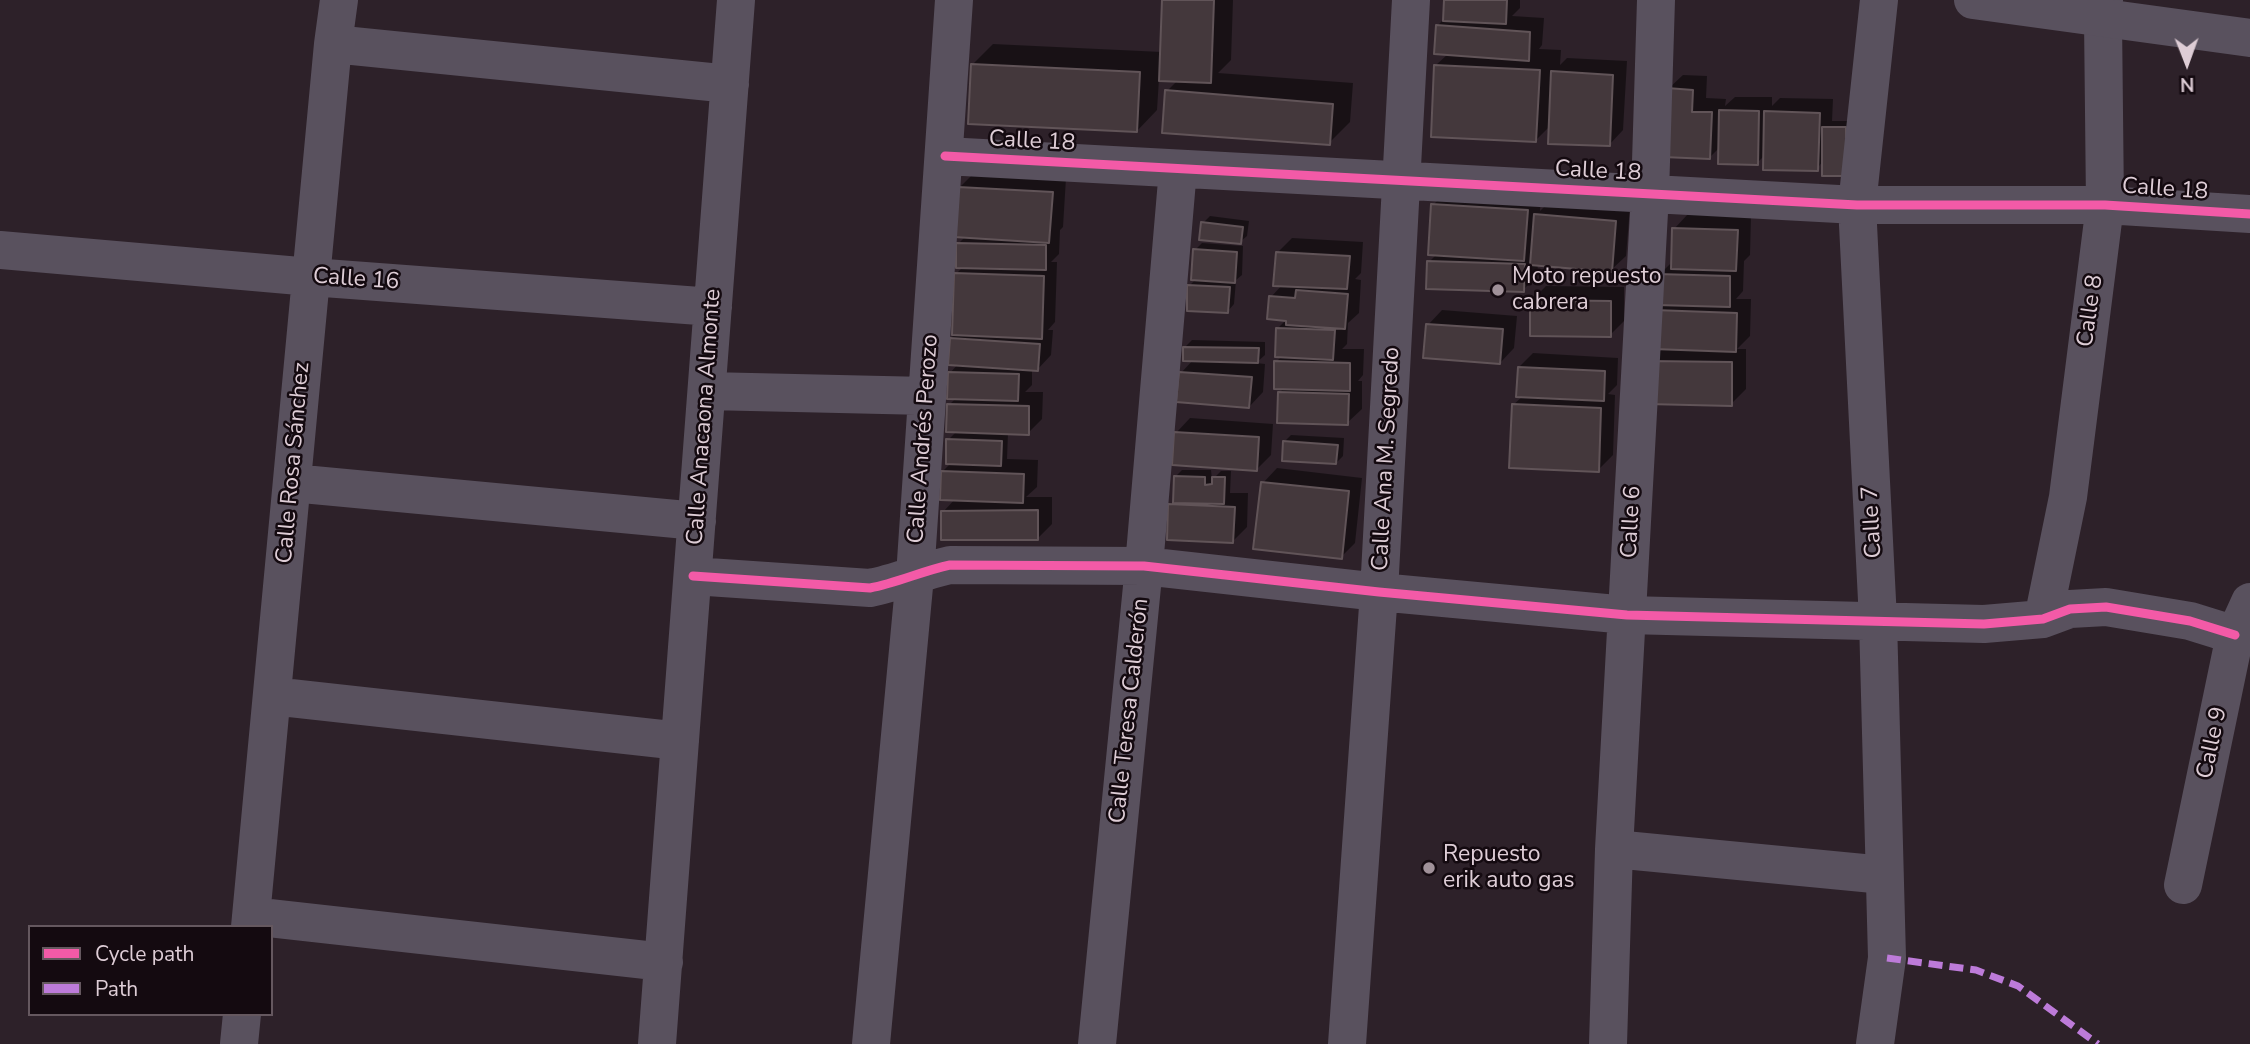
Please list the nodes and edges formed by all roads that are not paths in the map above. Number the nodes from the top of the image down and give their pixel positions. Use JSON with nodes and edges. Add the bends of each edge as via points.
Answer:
{"nodes":[{"id":1,"x":339,"y":0,"type":"edge"},
{"id":2,"x":736,"y":0,"type":"edge"},
{"id":3,"x":954,"y":0,"type":"edge"},
{"id":4,"x":1411,"y":0,"type":"edge"},
{"id":5,"x":1656,"y":0,"type":"edge"},
{"id":6,"x":1879,"y":0,"type":"edge"},
{"id":7,"x":1973,"y":0,"type":"edge"},
{"id":8,"x":2104,"y":10,"type":"edge"},
{"id":9,"x":2250,"y":38,"type":"edge"},
{"id":10,"x":333,"y":44,"type":"junction"},
{"id":11,"x":730,"y":84,"type":"junction"},
{"id":12,"x":945,"y":156,"type":"junction"},
{"id":13,"x":1178,"y":169,"type":"junction"},
{"id":14,"x":1403,"y":181,"type":"junction"},
{"id":15,"x":1650,"y":194,"type":"junction"},
{"id":16,"x":1857,"y":205,"type":"junction"},
{"id":17,"x":2105,"y":205,"type":"junction"},
{"id":18,"x":2250,"y":214,"type":"edge"},
{"id":19,"x":0,"y":250,"type":"edge"},
{"id":20,"x":311,"y":277,"type":"junction"},
{"id":21,"x":713,"y":307,"type":"junction"},
{"id":22,"x":707,"y":391,"type":"junction"},
{"id":23,"x":927,"y":396,"type":"junction"},
{"id":24,"x":292,"y":483,"type":"junction"},
{"id":25,"x":697,"y":521,"type":"junction"},
{"id":26,"x":1144,"y":566,"type":"junction"},
{"id":27,"x":693,"y":576,"type":"junction"},
{"id":28,"x":915,"y":576,"type":"junction"},
{"id":29,"x":1379,"y":592,"type":"junction"},
{"id":30,"x":1627,"y":615,"type":"junction"},
{"id":31,"x":2043,"y":619,"type":"junction"},
{"id":32,"x":2243,"y":619,"type":"edge"},
{"id":33,"x":1878,"y":621,"type":"junction"},
{"id":34,"x":272,"y":696,"type":"junction"},
{"id":35,"x":680,"y":741,"type":"junction"},
{"id":36,"x":1614,"y":849,"type":"junction"},
{"id":37,"x":1884,"y":875,"type":"junction"},
{"id":38,"x":2183,"y":885,"type":"dead end"},
{"id":39,"x":250,"y":921,"type":"edge"},
{"id":40,"x":664,"y":962,"type":"junction"},
{"id":41,"x":242,"y":1016,"type":"edge"},
{"id":42,"x":239,"y":1044,"type":"edge"},
{"id":43,"x":657,"y":1044,"type":"edge"},
{"id":44,"x":871,"y":1044,"type":"edge"},
{"id":45,"x":1097,"y":1044,"type":"edge"},
{"id":46,"x":1348,"y":1044,"type":"edge"},
{"id":47,"x":1608,"y":1044,"type":"edge"},
{"id":48,"x":1875,"y":1044,"type":"edge"}],
"edges":[{"from":1,"to":10,"type":"street","name":"Calle Rosa Sánchez"},
{"from":2,"to":11,"type":"street","name":"Calle Anacaona Almonte"},
{"from":3,"to":12,"type":"street","name":"Calle Andrés Perozo"},
{"from":4,"to":14,"type":"street","name":"Calle Ana M. Segredo"},
{"from":5,"to":15,"type":"street","name":"Calle 6"},
{"from":6,"to":16,"type":"street","name":"Calle 7"},
{"from":7,"to":8,"type":"street"},
{"from":8,"to":9,"type":"street"},
{"from":8,"to":17,"type":"street","name":"Calle 8"},
{"from":10,"to":11,"type":"street"},
{"from":10,"to":20,"type":"street","name":"Calle Rosa Sánchez"},
{"from":11,"to":21,"type":"street","name":"Calle Anacaona Almonte"},
{"from":12,"to":13,"type":"street","name":"Calle 18"},
{"from":12,"to":23,"type":"street","name":"Calle Andrés Perozo"},
{"from":13,"to":14,"type":"street","name":"Calle 18"},
{"from":13,"to":26,"type":"street","name":"Calle Teresa Calderón"},
{"from":14,"to":15,"type":"street","name":"Calle 18"},
{"from":14,"to":29,"type":"street","name":"Calle Ana M. Segredo"},
{"from":15,"to":16,"type":"street","name":"Calle 18"},
{"from":15,"to":30,"type":"street","name":"Calle 6"},
{"from":16,"to":17,"type":"street","name":"Calle 18"},
{"from":16,"to":33,"type":"street","name":"Calle 7"},
{"from":17,"to":18,"type":"street","name":"Calle 18"},
{"from":17,"to":31,"type":"street","name":"Calle 8","via":[[2068,497]]},
{"from":19,"to":20,"type":"street","name":"Calle 16"},
{"from":20,"to":21,"type":"street","name":"Calle 16"},
{"from":20,"to":24,"type":"street","name":"Calle Rosa Sánchez"},
{"from":21,"to":22,"type":"street","name":"Calle Anacaona Almonte"},
{"from":22,"to":23,"type":"street"},
{"from":22,"to":25,"type":"street","name":"Calle Anacaona Almonte"},
{"from":23,"to":28,"type":"street","name":"Calle Andrés Perozo"},
{"from":24,"to":25,"type":"street"},
{"from":24,"to":34,"type":"street","name":"Calle Rosa Sánchez"},
{"from":25,"to":27,"type":"street","name":"Calle Anacaona Almonte"},
{"from":26,"to":28,"type":"street","via":[[950,565]]},
{"from":26,"to":29,"type":"street"},
{"from":26,"to":45,"type":"street","name":"Calle Teresa Calderón"},
{"from":27,"to":28,"type":"street","via":[[870,588]]},
{"from":27,"to":35,"type":"street","name":"Calle Anacaona Almonte"},
{"from":28,"to":44,"type":"street","name":"Calle Andrés Perozo"},
{"from":29,"to":30,"type":"street"},
{"from":29,"to":46,"type":"street","name":"Calle Ana M. Segredo"},
{"from":30,"to":33,"type":"street"},
{"from":30,"to":36,"type":"street","name":"Calle 6"},
{"from":31,"to":32,"type":"street","via":[[2070,609],[2106,607],[2190,621]]},
{"from":31,"to":33,"type":"street","via":[[1984,624]]},
{"from":32,"to":38,"type":"street","name":"Calle 9"},
{"from":33,"to":37,"type":"street","name":"Calle 7"},
{"from":34,"to":35,"type":"street"},
{"from":34,"to":39,"type":"street","name":"Calle Rosa Sánchez"},
{"from":35,"to":40,"type":"street","name":"Calle Anacaona Almonte"},
{"from":36,"to":37,"type":"street"},
{"from":36,"to":47,"type":"street","name":"Calle 6"},
{"from":37,"to":48,"type":"street","name":"Calle 7","via":[[1887,958]]},
{"from":39,"to":40,"type":"street"},
{"from":40,"to":43,"type":"street","name":"Calle Anacaona Almonte"},
{"from":41,"to":42,"type":"street"}]}
